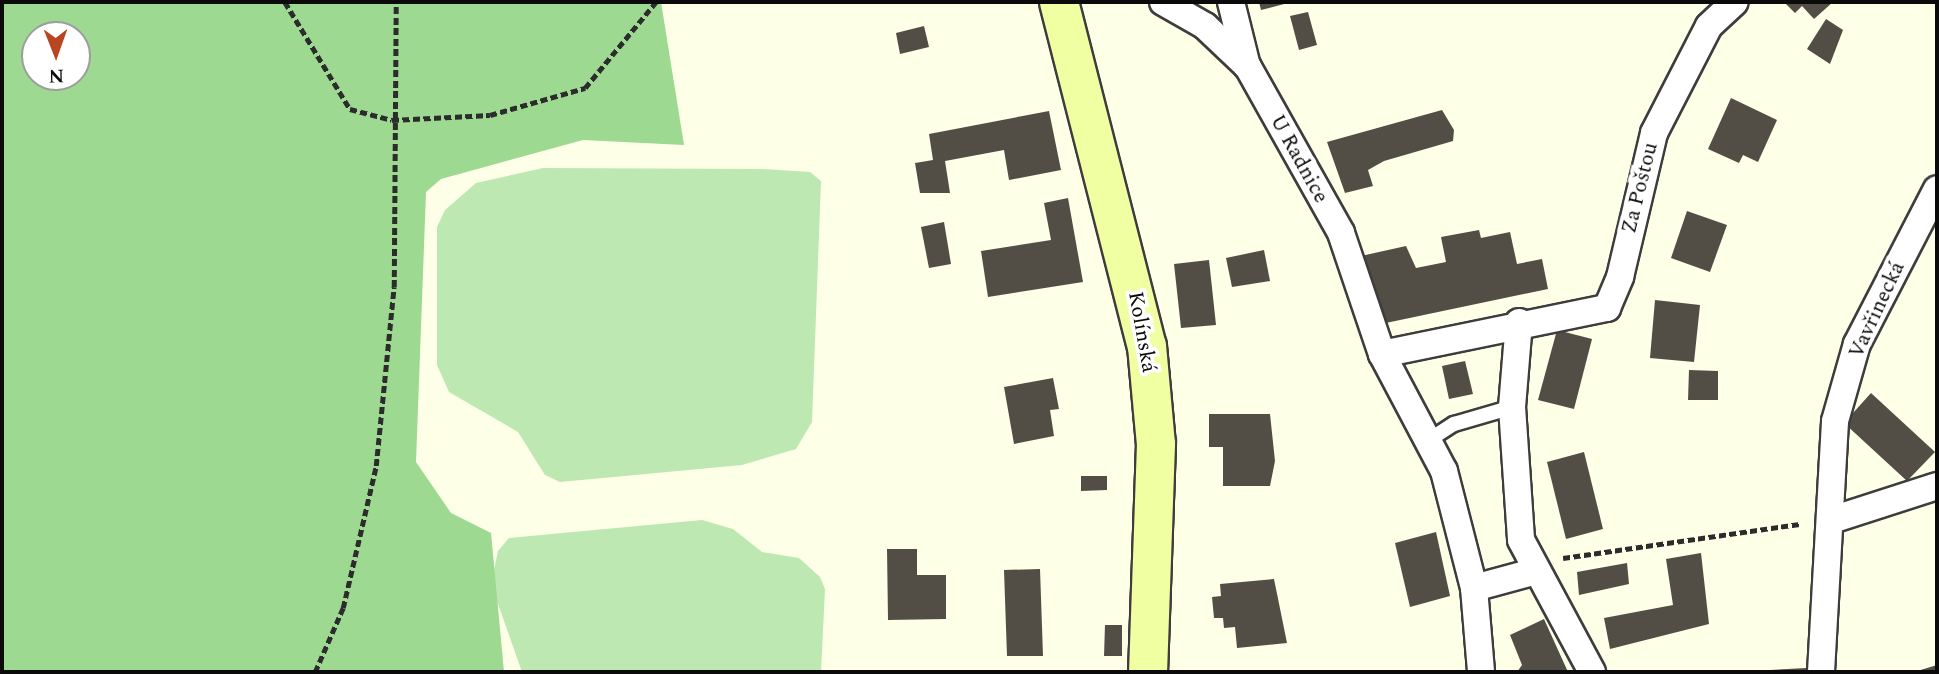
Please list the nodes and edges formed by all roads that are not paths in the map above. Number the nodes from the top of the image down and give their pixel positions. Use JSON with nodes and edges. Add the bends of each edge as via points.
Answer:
{"nodes":[{"id":1,"x":1059,"y":2,"type":"edge"},
{"id":2,"x":1163,"y":2,"type":"edge"},
{"id":3,"x":1231,"y":2,"type":"edge"},
{"id":4,"x":1735,"y":2,"type":"edge"},
{"id":5,"x":1248,"y":67,"type":"junction"},
{"id":6,"x":1937,"y":189,"type":"edge"},
{"id":7,"x":1519,"y":322,"type":"junction"},
{"id":8,"x":1382,"y":354,"type":"junction"},
{"id":9,"x":1512,"y":407,"type":"junction"},
{"id":10,"x":1429,"y":440,"type":"junction"},
{"id":11,"x":1937,"y":486,"type":"edge"},
{"id":12,"x":1832,"y":520,"type":"junction"},
{"id":13,"x":1533,"y":572,"type":"junction"},
{"id":14,"x":1474,"y":589,"type":"junction"},
{"id":15,"x":1149,"y":672,"type":"edge"},
{"id":16,"x":1481,"y":672,"type":"edge"},
{"id":17,"x":1592,"y":672,"type":"edge"},
{"id":18,"x":1821,"y":672,"type":"edge"}],
"edges":[{"from":1,"to":15,"type":"street","name":"Kolínská","via":[[1147,346],[1156,444]]},
{"from":2,"to":5,"type":"street","name":"U Radnice","via":[[1205,26]]},
{"from":3,"to":5,"type":"street"},
{"from":4,"to":7,"type":"street","name":"Za Poštou","via":[[1709,26],[1654,133],[1620,277],[1607,308]]},
{"from":5,"to":8,"type":"street","name":"U Radnice","via":[[1341,233]]},
{"from":6,"to":12,"type":"street","name":"Vavřinecká","via":[[1857,344],[1835,421]]},
{"from":7,"to":8,"type":"street"},
{"from":7,"to":9,"type":"street"},
{"from":8,"to":10,"type":"street","name":"U Radnice"},
{"from":9,"to":10,"type":"lane","via":[[1463,421]]},
{"from":9,"to":13,"type":"street","via":[[1521,540]]},
{"from":10,"to":14,"type":"street","name":"U Radnice","via":[[1444,471]]},
{"from":11,"to":12,"type":"street"},
{"from":12,"to":18,"type":"street","name":"Vavřinecká"},
{"from":13,"to":14,"type":"street"},
{"from":13,"to":17,"type":"street"},
{"from":14,"to":16,"type":"street","name":"U Radnice"}]}
